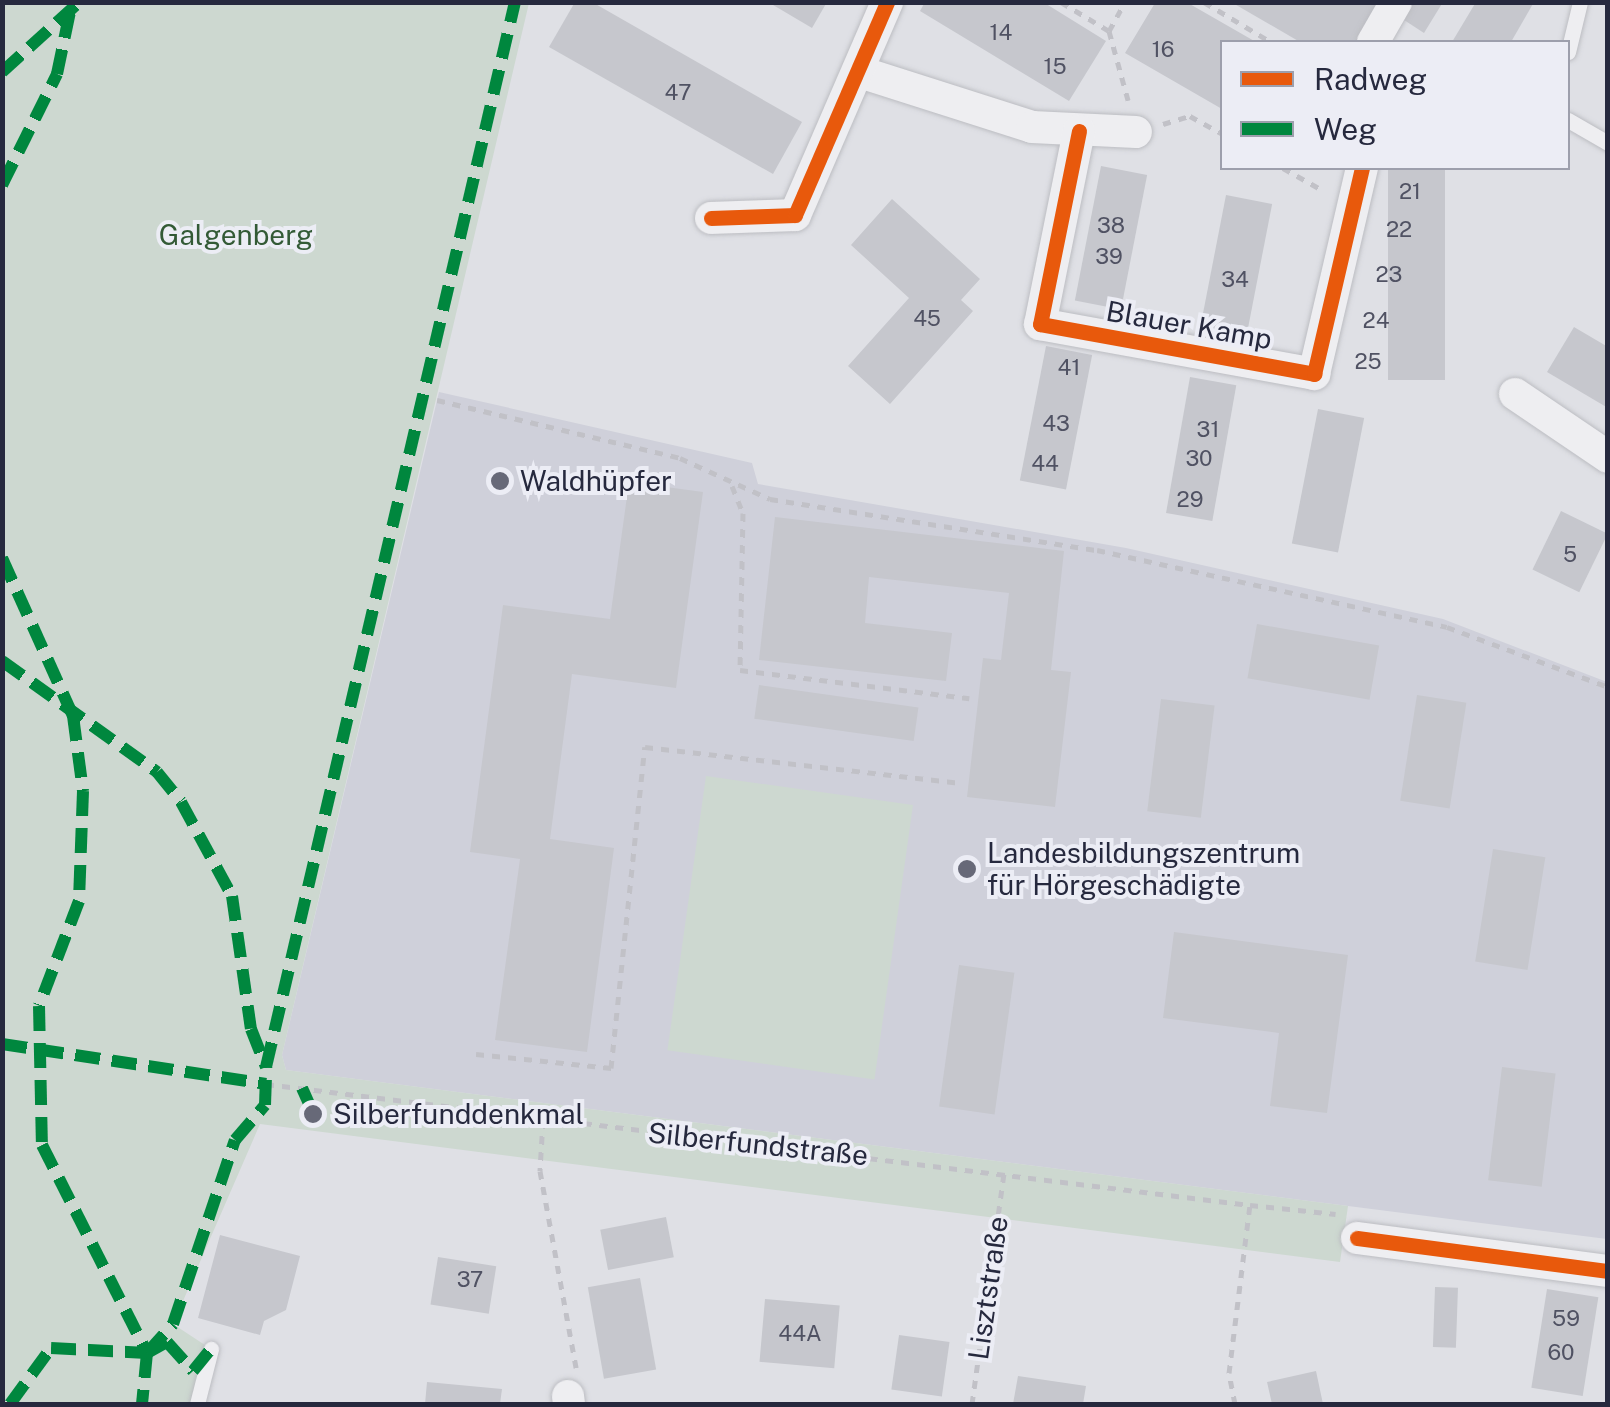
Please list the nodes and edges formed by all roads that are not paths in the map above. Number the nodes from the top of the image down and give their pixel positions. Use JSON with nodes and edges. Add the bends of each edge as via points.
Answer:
{"nodes":[{"id":1,"x":887,"y":2,"type":"edge"},
{"id":2,"x":1396,"y":2,"type":"edge"},
{"id":3,"x":1580,"y":2,"type":"edge"},
{"id":4,"x":1374,"y":40,"type":"edge"},
{"id":5,"x":1570,"y":44,"type":"edge"},
{"id":6,"x":862,"y":73,"type":"junction"},
{"id":7,"x":1570,"y":121,"type":"edge"},
{"id":8,"x":1080,"y":131,"type":"junction"},
{"id":9,"x":1136,"y":132,"type":"road end"},
{"id":10,"x":1608,"y":143,"type":"edge"},
{"id":11,"x":1362,"y":170,"type":"edge"},
{"id":12,"x":712,"y":218,"type":"dead end"},
{"id":13,"x":1515,"y":394,"type":"dead end"},
{"id":14,"x":1608,"y":457,"type":"edge"},
{"id":15,"x":1349,"y":1226,"type":"road end"},
{"id":16,"x":1608,"y":1270,"type":"edge"},
{"id":17,"x":211,"y":1350,"type":"dead end"},
{"id":18,"x":197,"y":1404,"type":"edge"}],
"edges":[{"from":1,"to":6,"type":"street"},
{"from":2,"to":4,"type":"street"},
{"from":3,"to":5,"type":"lane"},
{"from":6,"to":8,"type":"street","via":[[939,104]]},
{"from":6,"to":12,"type":"street","via":[[795,215]]},
{"from":7,"to":10,"type":"lane"},
{"from":8,"to":9,"type":"street"},
{"from":8,"to":11,"type":"street","name":"Blauer Kamp","via":[[1040,324],[1314,374]]},
{"from":13,"to":14,"type":"street"},
{"from":15,"to":16,"type":"street"},
{"from":17,"to":18,"type":"lane"}]}
